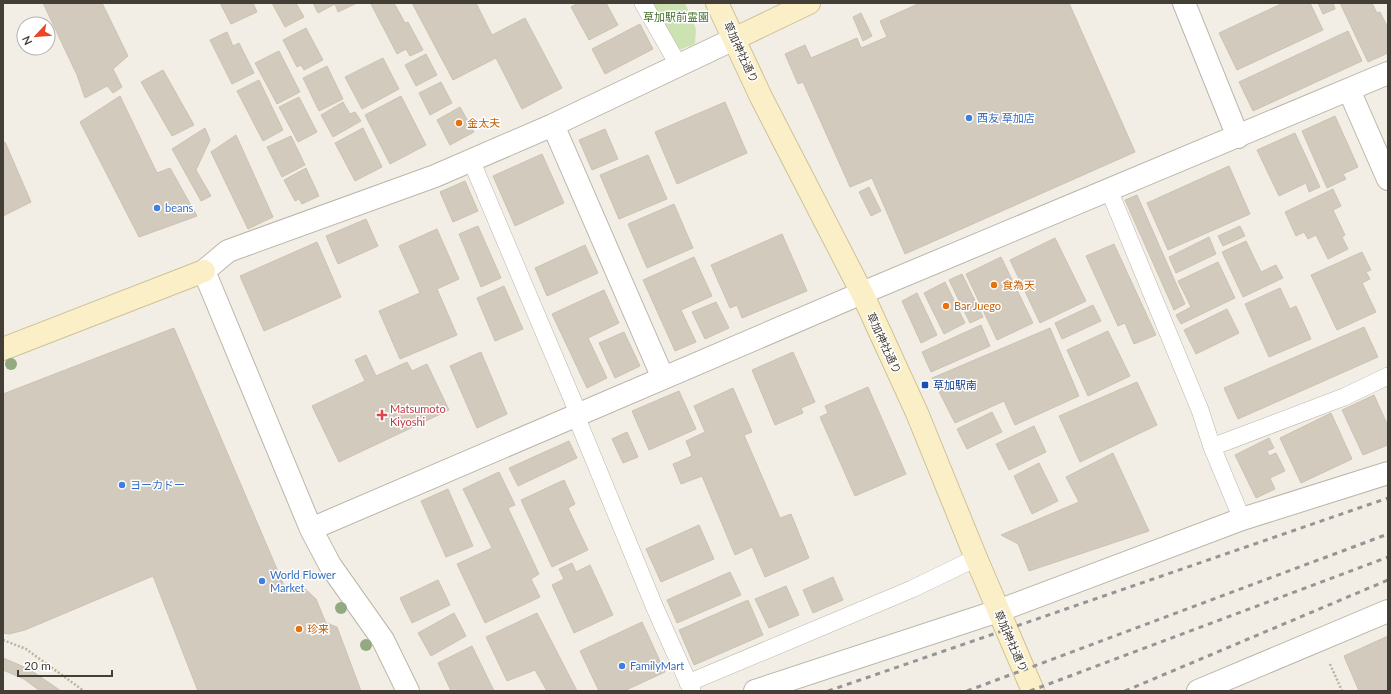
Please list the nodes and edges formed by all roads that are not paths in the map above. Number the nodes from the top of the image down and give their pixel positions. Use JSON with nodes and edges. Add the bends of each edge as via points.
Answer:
{"nodes":[{"id":1,"x":643,"y":3,"type":"edge"},
{"id":2,"x":717,"y":3,"type":"edge"},
{"id":3,"x":809,"y":3,"type":"edge"},
{"id":4,"x":1184,"y":3,"type":"edge"},
{"id":5,"x":734,"y":39,"type":"junction"},
{"id":6,"x":679,"y":66,"type":"junction"},
{"id":7,"x":1388,"y":73,"type":"edge"},
{"id":8,"x":1349,"y":90,"type":"junction"},
{"id":9,"x":553,"y":125,"type":"junction"},
{"id":10,"x":1238,"y":137,"type":"junction"},
{"id":11,"x":471,"y":160,"type":"junction"},
{"id":12,"x":1388,"y":179,"type":"edge"},
{"id":13,"x":1109,"y":190,"type":"junction"},
{"id":14,"x":204,"y":271,"type":"junction"},
{"id":15,"x":862,"y":293,"type":"junction"},
{"id":16,"x":3,"y":349,"type":"edge"},
{"id":17,"x":1388,"y":376,"type":"edge"},
{"id":18,"x":663,"y":378,"type":"junction"},
{"id":19,"x":578,"y":415,"type":"junction"},
{"id":20,"x":1212,"y":447,"type":"junction"},
{"id":21,"x":1388,"y":473,"type":"edge"},
{"id":22,"x":1242,"y":519,"type":"junction"},
{"id":23,"x":311,"y":529,"type":"junction"},
{"id":24,"x":976,"y":558,"type":"junction"},
{"id":25,"x":998,"y":611,"type":"junction"},
{"id":26,"x":1388,"y":611,"type":"edge"},
{"id":27,"x":690,"y":687,"type":"edge"},
{"id":28,"x":408,"y":691,"type":"edge"},
{"id":29,"x":755,"y":691,"type":"edge"},
{"id":30,"x":1033,"y":691,"type":"edge"},
{"id":31,"x":1198,"y":691,"type":"edge"}],
"edges":[{"from":1,"to":6,"type":"lane"},
{"from":2,"to":5,"type":"street","name":"草加神社通り"},
{"from":3,"to":5,"type":"street"},
{"from":4,"to":10,"type":"street"},
{"from":5,"to":6,"type":"street"},
{"from":5,"to":15,"type":"street","name":"草加神社通り"},
{"from":6,"to":9,"type":"street"},
{"from":7,"to":8,"type":"street"},
{"from":8,"to":10,"type":"street"},
{"from":8,"to":12,"type":"street"},
{"from":9,"to":11,"type":"street"},
{"from":9,"to":18,"type":"street"},
{"from":10,"to":13,"type":"street"},
{"from":11,"to":14,"type":"street","via":[[435,176],[228,251]]},
{"from":11,"to":19,"type":"lane"},
{"from":13,"to":15,"type":"street"},
{"from":13,"to":20,"type":"lane","via":[[1200,410]]},
{"from":14,"to":16,"type":"street"},
{"from":14,"to":23,"type":"street"},
{"from":15,"to":18,"type":"street"},
{"from":15,"to":24,"type":"street","name":"草加神社通り","via":[[917,413]]},
{"from":17,"to":20,"type":"lane","via":[[1344,397]]},
{"from":18,"to":19,"type":"street"},
{"from":19,"to":23,"type":"street"},
{"from":19,"to":27,"type":"lane","via":[[655,608]]},
{"from":20,"to":22,"type":"lane"},
{"from":21,"to":22,"type":"street"},
{"from":22,"to":25,"type":"street"},
{"from":23,"to":28,"type":"street","via":[[325,558],[383,640]]},
{"from":24,"to":25,"type":"street","name":"草加神社通り"},
{"from":24,"to":27,"type":"lane"},
{"from":25,"to":29,"type":"street"},
{"from":25,"to":30,"type":"street","name":"草加神社通り"},
{"from":26,"to":31,"type":"street"}]}
